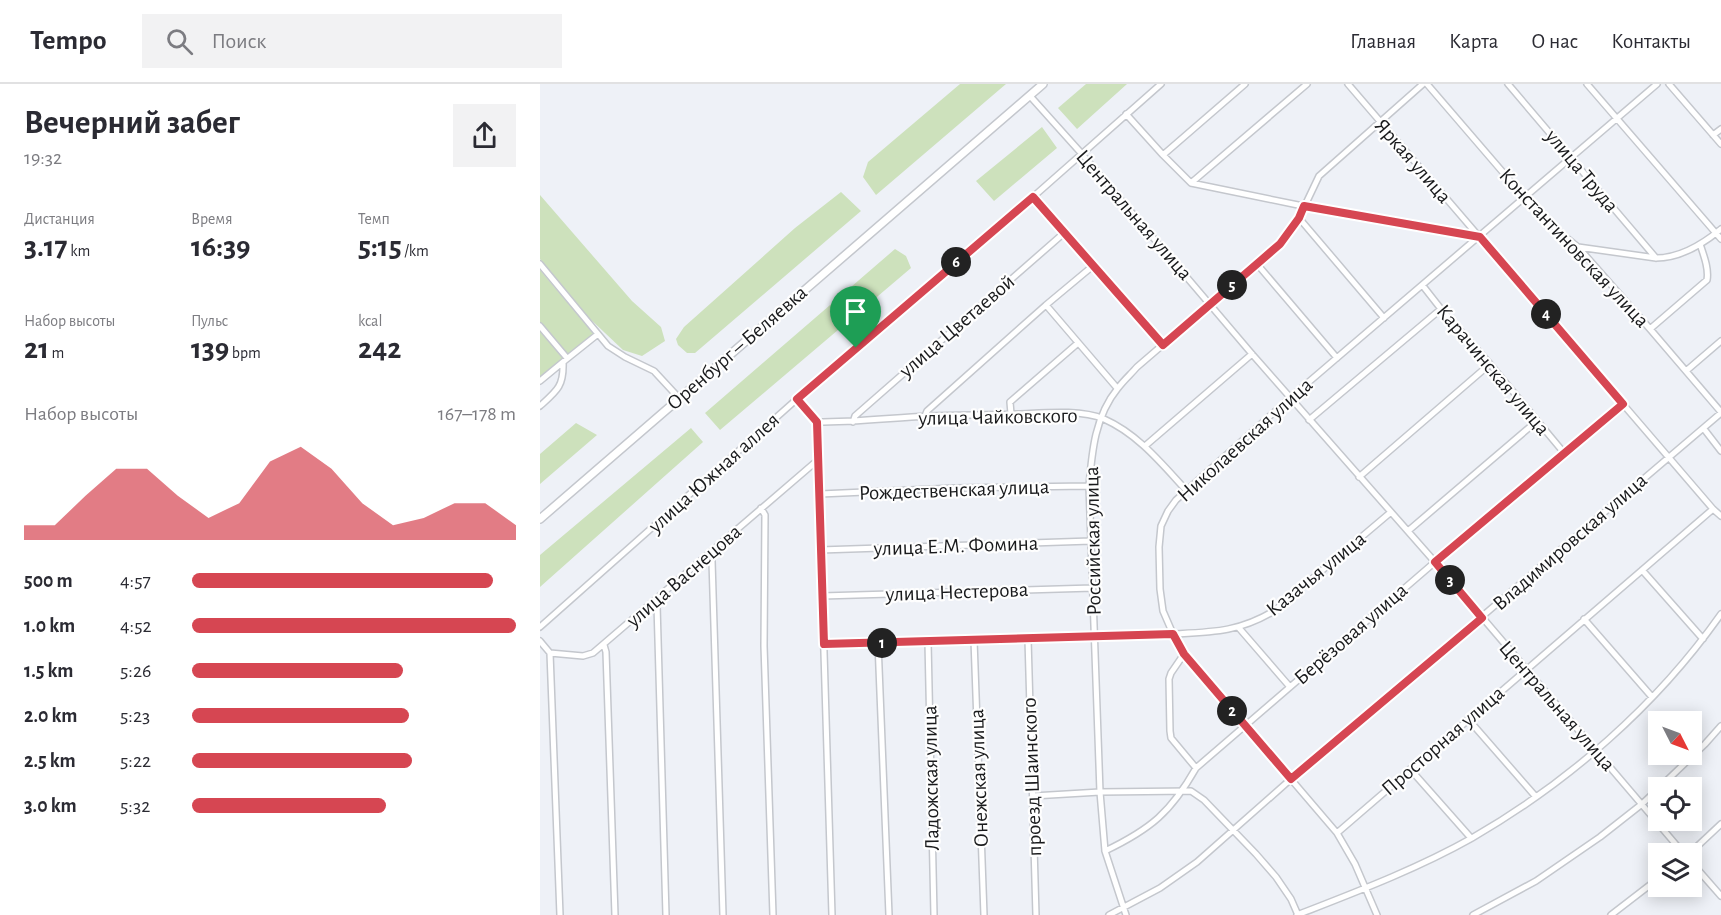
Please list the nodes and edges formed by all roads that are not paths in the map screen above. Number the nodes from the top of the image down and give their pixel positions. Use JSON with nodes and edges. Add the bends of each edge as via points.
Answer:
{"nodes":[{"id":1,"x":1043,"y":84,"type":"edge"},
{"id":2,"x":1161,"y":84,"type":"edge"},
{"id":3,"x":1245,"y":84,"type":"edge"},
{"id":4,"x":1307,"y":84,"type":"edge"},
{"id":5,"x":1348,"y":84,"type":"edge"},
{"id":6,"x":1425,"y":84,"type":"edge"},
{"id":7,"x":1508,"y":84,"type":"edge"},
{"id":8,"x":1587,"y":84,"type":"edge"},
{"id":9,"x":1658,"y":84,"type":"edge"},
{"id":10,"x":1669,"y":84,"type":"edge"},
{"id":11,"x":1030,"y":96,"type":"junction"},
{"id":12,"x":1126,"y":114,"type":"junction"},
{"id":13,"x":1617,"y":118,"type":"junction"},
{"id":14,"x":1379,"y":122,"type":"junction"},
{"id":15,"x":1721,"y":129,"type":"edge"},
{"id":16,"x":1713,"y":135,"type":"junction"},
{"id":17,"x":1721,"y":144,"type":"edge"},
{"id":18,"x":1082,"y":154,"type":"junction"},
{"id":19,"x":1163,"y":155,"type":"junction"},
{"id":20,"x":1572,"y":158,"type":"junction"},
{"id":21,"x":1191,"y":183,"type":"junction"},
{"id":22,"x":1033,"y":197,"type":"junction"},
{"id":23,"x":1526,"y":198,"type":"junction"},
{"id":24,"x":1304,"y":206,"type":"junction"},
{"id":25,"x":1299,"y":218,"type":"junction"},
{"id":26,"x":1719,"y":231,"type":"edge"},
{"id":27,"x":1064,"y":233,"type":"junction"},
{"id":28,"x":1480,"y":237,"type":"junction"},
{"id":29,"x":1721,"y":239,"type":"edge"},
{"id":30,"x":1701,"y":244,"type":"junction"},
{"id":31,"x":1578,"y":247,"type":"junction"},
{"id":32,"x":1656,"y":258,"type":"junction"},
{"id":33,"x":540,"y":264,"type":"edge"},
{"id":34,"x":1094,"y":264,"type":"junction"},
{"id":35,"x":1257,"y":264,"type":"junction"},
{"id":36,"x":1423,"y":286,"type":"junction"},
{"id":37,"x":1210,"y":304,"type":"junction"},
{"id":38,"x":1046,"y":305,"type":"junction"},
{"id":39,"x":1441,"y":309,"type":"junction"},
{"id":40,"x":1384,"y":318,"type":"junction"},
{"id":41,"x":540,"y":326,"type":"edge"},
{"id":42,"x":1650,"y":329,"type":"junction"},
{"id":43,"x":598,"y":334,"type":"junction"},
{"id":44,"x":1721,"y":341,"type":"edge"},
{"id":45,"x":1078,"y":343,"type":"junction"},
{"id":46,"x":1163,"y":345,"type":"junction"},
{"id":47,"x":1252,"y":354,"type":"junction"},
{"id":48,"x":1337,"y":358,"type":"junction"},
{"id":49,"x":565,"y":360,"type":"junction"},
{"id":50,"x":1490,"y":364,"type":"junction"},
{"id":51,"x":1686,"y":371,"type":"junction"},
{"id":52,"x":540,"y":381,"type":"edge"},
{"id":53,"x":1117,"y":388,"type":"junction"},
{"id":54,"x":679,"y":398,"type":"junction"},
{"id":55,"x":1290,"y":398,"type":"junction"},
{"id":56,"x":797,"y":399,"type":"junction"},
{"id":57,"x":1623,"y":404,"type":"junction"},
{"id":58,"x":540,"y":406,"type":"edge"},
{"id":59,"x":1721,"y":413,"type":"edge"},
{"id":60,"x":1011,"y":414,"type":"junction"},
{"id":61,"x":925,"y":416,"type":"junction"},
{"id":62,"x":1101,"y":418,"type":"junction"},
{"id":63,"x":1309,"y":420,"type":"junction"},
{"id":64,"x":1537,"y":421,"type":"junction"},
{"id":65,"x":817,"y":422,"type":"junction"},
{"id":66,"x":853,"y":422,"type":"junction"},
{"id":67,"x":1704,"y":429,"type":"junction"},
{"id":68,"x":1145,"y":446,"type":"junction"},
{"id":69,"x":1721,"y":451,"type":"edge"},
{"id":70,"x":1565,"y":454,"type":"junction"},
{"id":71,"x":1669,"y":457,"type":"junction"},
{"id":72,"x":819,"y":459,"type":"junction"},
{"id":73,"x":1359,"y":477,"type":"junction"},
{"id":74,"x":1089,"y":486,"type":"junction"},
{"id":75,"x":1186,"y":490,"type":"junction"},
{"id":76,"x":820,"y":494,"type":"junction"},
{"id":77,"x":761,"y":508,"type":"junction"},
{"id":78,"x":1713,"y":509,"type":"junction"},
{"id":79,"x":1391,"y":513,"type":"junction"},
{"id":80,"x":1721,"y":516,"type":"edge"},
{"id":81,"x":540,"y":519,"type":"edge"},
{"id":82,"x":1408,"y":531,"type":"junction"},
{"id":83,"x":1091,"y":541,"type":"junction"},
{"id":84,"x":820,"y":550,"type":"junction"},
{"id":85,"x":708,"y":555,"type":"junction"},
{"id":86,"x":1435,"y":562,"type":"junction"},
{"id":87,"x":1642,"y":570,"type":"junction"},
{"id":88,"x":1093,"y":588,"type":"junction"},
{"id":89,"x":822,"y":596,"type":"junction"},
{"id":90,"x":654,"y":601,"type":"junction"},
{"id":91,"x":1721,"y":614,"type":"edge"},
{"id":92,"x":1482,"y":618,"type":"junction"},
{"id":93,"x":1584,"y":619,"type":"junction"},
{"id":94,"x":540,"y":627,"type":"edge"},
{"id":95,"x":1239,"y":628,"type":"junction"},
{"id":96,"x":1173,"y":634,"type":"junction"},
{"id":97,"x":1094,"y":637,"type":"junction"},
{"id":98,"x":1028,"y":639,"type":"junction"},
{"id":99,"x":1703,"y":639,"type":"junction"},
{"id":100,"x":974,"y":640,"type":"junction"},
{"id":101,"x":540,"y":641,"type":"edge"},
{"id":102,"x":928,"y":642,"type":"junction"},
{"id":103,"x":878,"y":643,"type":"junction"},
{"id":104,"x":824,"y":644,"type":"junction"},
{"id":105,"x":604,"y":645,"type":"junction"},
{"id":106,"x":550,"y":654,"type":"junction"},
{"id":107,"x":1184,"y":654,"type":"junction"},
{"id":108,"x":1526,"y":669,"type":"junction"},
{"id":109,"x":1290,"y":687,"type":"junction"},
{"id":110,"x":1652,"y":698,"type":"junction"},
{"id":111,"x":1468,"y":719,"type":"junction"},
{"id":112,"x":1721,"y":726,"type":"edge"},
{"id":113,"x":1245,"y":727,"type":"junction"},
{"id":114,"x":1595,"y":750,"type":"junction"},
{"id":115,"x":1196,"y":768,"type":"junction"},
{"id":116,"x":1410,"y":769,"type":"junction"},
{"id":117,"x":1670,"y":777,"type":"edge"},
{"id":118,"x":1291,"y":779,"type":"junction"},
{"id":119,"x":1184,"y":790,"type":"junction"},
{"id":120,"x":1100,"y":792,"type":"junction"},
{"id":121,"x":1033,"y":796,"type":"junction"},
{"id":122,"x":1536,"y":797,"type":"junction"},
{"id":123,"x":1648,"y":798,"type":"edge"},
{"id":124,"x":1642,"y":804,"type":"junction"},
{"id":125,"x":1721,"y":824,"type":"edge"},
{"id":126,"x":1233,"y":829,"type":"junction"},
{"id":127,"x":1337,"y":832,"type":"junction"},
{"id":128,"x":1471,"y":838,"type":"junction"},
{"id":129,"x":1675,"y":843,"type":"edge"},
{"id":130,"x":1701,"y":843,"type":"edge"},
{"id":131,"x":1106,"y":851,"type":"junction"},
{"id":132,"x":1702,"y":874,"type":"edge"},
{"id":133,"x":1648,"y":886,"type":"edge"},
{"id":134,"x":1366,"y":888,"type":"junction"},
{"id":135,"x":1721,"y":896,"type":"edge"},
{"id":136,"x":1123,"y":908,"type":"junction"},
{"id":137,"x":560,"y":915,"type":"edge"},
{"id":138,"x":615,"y":915,"type":"edge"},
{"id":139,"x":666,"y":915,"type":"edge"},
{"id":140,"x":723,"y":915,"type":"edge"},
{"id":141,"x":773,"y":915,"type":"edge"},
{"id":142,"x":832,"y":915,"type":"edge"},
{"id":143,"x":889,"y":915,"type":"edge"},
{"id":144,"x":934,"y":915,"type":"edge"},
{"id":145,"x":984,"y":915,"type":"edge"},
{"id":146,"x":1036,"y":915,"type":"edge"},
{"id":147,"x":1109,"y":915,"type":"edge"},
{"id":148,"x":1126,"y":915,"type":"edge"},
{"id":149,"x":1298,"y":915,"type":"edge"},
{"id":150,"x":1377,"y":915,"type":"edge"},
{"id":151,"x":1473,"y":915,"type":"edge"},
{"id":152,"x":1611,"y":915,"type":"edge"}],
"edges":[{"from":1,"to":11,"type":"main road","name":"Оренбург – Беляевка"},
{"from":2,"to":12,"type":"street","name":"улица Южная аллея"},
{"from":3,"to":19,"type":"street"},
{"from":4,"to":21,"type":"street"},
{"from":5,"to":14,"type":"street","name":"Яркая улица"},
{"from":6,"to":14,"type":"street","name":"Российская улица"},
{"from":6,"to":23,"type":"street","name":"Константиновская улица"},
{"from":7,"to":20,"type":"street","name":"улица Труда"},
{"from":8,"to":13,"type":"street"},
{"from":9,"to":13,"type":"street","name":"Николаевская улица"},
{"from":10,"to":16,"type":"street"},
{"from":11,"to":18,"type":"street","name":"Центральная улица"},
{"from":11,"to":54,"type":"main road","name":"Оренбург – Беляевка"},
{"from":12,"to":18,"type":"street","name":"улица Южная аллея"},
{"from":12,"to":19,"type":"street"},
{"from":13,"to":20,"type":"street","name":"Николаевская улица"},
{"from":13,"to":26,"type":"street"},
{"from":14,"to":24,"type":"street","name":"Российская улица","via":[[1319,176]]},
{"from":14,"to":28,"type":"street","name":"Яркая улица"},
{"from":15,"to":16,"type":"street"},
{"from":16,"to":17,"type":"street"},
{"from":18,"to":22,"type":"street","name":"улица Южная аллея"},
{"from":18,"to":37,"type":"street","name":"Центральная улица"},
{"from":19,"to":21,"type":"street"},
{"from":20,"to":23,"type":"street","name":"Николаевская улица"},
{"from":20,"to":32,"type":"street","name":"улица Труда"},
{"from":21,"to":24,"type":"street"},
{"from":22,"to":27,"type":"street"},
{"from":22,"to":56,"type":"street","name":"улица Южная аллея"},
{"from":23,"to":28,"type":"street","name":"Николаевская улица"},
{"from":23,"to":31,"type":"street","name":"Константиновская улица"},
{"from":24,"to":25,"type":"street","name":"Российская улица"},
{"from":24,"to":28,"type":"street"},
{"from":25,"to":35,"type":"street","name":"Российская улица","via":[[1280,244]]},
{"from":25,"to":40,"type":"street"},
{"from":26,"to":29,"type":"street"},
{"from":26,"to":30,"type":"street"},
{"from":27,"to":34,"type":"street"},
{"from":27,"to":66,"type":"street","name":"улица Цветаевой","via":[[855,416]]},
{"from":28,"to":36,"type":"street","name":"Николаевская улица"},
{"from":28,"to":57,"type":"street","name":"Яркая улица"},
{"from":30,"to":32,"type":"street","via":[[1667,258]]},
{"from":30,"to":42,"type":"street","via":[[1707,280]]},
{"from":31,"to":32,"type":"street"},
{"from":31,"to":42,"type":"street","name":"Константиновская улица"},
{"from":33,"to":43,"type":"street"},
{"from":34,"to":38,"type":"street"},
{"from":34,"to":46,"type":"street"},
{"from":35,"to":37,"type":"street","name":"Российская улица"},
{"from":35,"to":48,"type":"street"},
{"from":36,"to":39,"type":"street","name":"Карачинская улица"},
{"from":36,"to":40,"type":"street","name":"Николаевская улица"},
{"from":37,"to":46,"type":"street","name":"Российская улица"},
{"from":37,"to":47,"type":"street","name":"Центральная улица"},
{"from":38,"to":45,"type":"street"},
{"from":38,"to":61,"type":"street"},
{"from":39,"to":50,"type":"street","name":"Карачинская улица"},
{"from":39,"to":63,"type":"street"},
{"from":40,"to":48,"type":"street","name":"Николаевская улица"},
{"from":41,"to":49,"type":"street"},
{"from":42,"to":51,"type":"street","name":"Константиновская улица"},
{"from":43,"to":49,"type":"street"},
{"from":43,"to":54,"type":"street","via":[[608,346],[654,371]]},
{"from":44,"to":51,"type":"street"},
{"from":45,"to":53,"type":"street"},
{"from":45,"to":60,"type":"street","via":[[1010,402]]},
{"from":46,"to":53,"type":"street","name":"Российская улица"},
{"from":47,"to":55,"type":"street","name":"Центральная улица"},
{"from":47,"to":68,"type":"street"},
{"from":48,"to":55,"type":"street","name":"Николаевская улица"},
{"from":49,"to":52,"type":"street"},
{"from":49,"to":58,"type":"street","via":[[561,384]]},
{"from":50,"to":64,"type":"street","name":"Карачинская улица"},
{"from":50,"to":73,"type":"street"},
{"from":51,"to":59,"type":"street","name":"Константиновская улица"},
{"from":53,"to":62,"type":"street","name":"Российская улица"},
{"from":54,"to":81,"type":"main road","name":"Оренбург – Беляевка"},
{"from":55,"to":63,"type":"street","name":"Центральная улица"},
{"from":55,"to":75,"type":"street","name":"Николаевская улица"},
{"from":56,"to":65,"type":"street"},
{"from":56,"to":94,"type":"street","name":"улица Южная аллея"},
{"from":57,"to":70,"type":"street","name":"Берёзовая улица"},
{"from":57,"to":71,"type":"street","name":"Яркая улица"},
{"from":59,"to":67,"type":"street","name":"Владимировская улица"},
{"from":60,"to":61,"type":"street","name":"улица Чайковского"},
{"from":60,"to":62,"type":"street","name":"улица Чайковского","via":[[1059,413]]},
{"from":61,"to":66,"type":"street","name":"улица Чайковского"},
{"from":62,"to":68,"type":"street","name":"улица Чайковского"},
{"from":62,"to":74,"type":"street","name":"Российская улица","via":[[1092,448]]},
{"from":63,"to":73,"type":"street","name":"Центральная улица"},
{"from":64,"to":70,"type":"street","name":"Карачинская улица"},
{"from":64,"to":82,"type":"street"},
{"from":65,"to":66,"type":"street","name":"улица Чайковского"},
{"from":65,"to":72,"type":"street"},
{"from":67,"to":69,"type":"street"},
{"from":67,"to":71,"type":"street","name":"Владимировская улица"},
{"from":68,"to":75,"type":"street","name":"улица Чайковского"},
{"from":70,"to":86,"type":"street","name":"Берёзовая улица"},
{"from":71,"to":78,"type":"street","name":"Яркая улица"},
{"from":71,"to":92,"type":"street","name":"Владимировская улица"},
{"from":72,"to":76,"type":"street"},
{"from":72,"to":77,"type":"street","name":"улица Васнецова"},
{"from":73,"to":79,"type":"street","name":"Центральная улица"},
{"from":74,"to":76,"type":"street","name":"Рождественская улица"},
{"from":74,"to":83,"type":"street","name":"Российская улица"},
{"from":75,"to":96,"type":"street","name":"Николаевская улица","via":[[1168,511],[1160,536],[1160,589],[1163,611]]},
{"from":76,"to":84,"type":"street"},
{"from":77,"to":85,"type":"street","name":"улица Васнецова"},
{"from":77,"to":141,"type":"street","via":[[765,514],[764,646]]},
{"from":78,"to":80,"type":"street","name":"Яркая улица"},
{"from":78,"to":87,"type":"street","name":"Просторная улица"},
{"from":79,"to":82,"type":"street","name":"Центральная улица"},
{"from":79,"to":95,"type":"street","name":"Казачья улица","via":[[1274,611]]},
{"from":82,"to":86,"type":"street","name":"Центральная улица"},
{"from":83,"to":84,"type":"street","name":"улица Е.М. Фомина"},
{"from":83,"to":88,"type":"street","name":"Российская улица"},
{"from":84,"to":89,"type":"street"},
{"from":85,"to":90,"type":"street","name":"улица Васнецова"},
{"from":85,"to":140,"type":"street","via":[[712,561]]},
{"from":86,"to":92,"type":"street","name":"Центральная улица"},
{"from":86,"to":109,"type":"street","name":"Берёзовая улица"},
{"from":87,"to":93,"type":"street","name":"Просторная улица"},
{"from":87,"to":99,"type":"street"},
{"from":88,"to":89,"type":"street","name":"улица Нестерова"},
{"from":88,"to":97,"type":"street","name":"Российская улица"},
{"from":89,"to":104,"type":"street"},
{"from":90,"to":105,"type":"street","name":"улица Васнецова"},
{"from":90,"to":139,"type":"street"},
{"from":91,"to":99,"type":"street"},
{"from":92,"to":108,"type":"street","name":"Центральная улица"},
{"from":92,"to":118,"type":"street","name":"Владимировская улица"},
{"from":93,"to":108,"type":"street","name":"Просторная улица"},
{"from":93,"to":110,"type":"street"},
{"from":95,"to":96,"type":"street","name":"Казачья улица"},
{"from":95,"to":109,"type":"street"},
{"from":96,"to":97,"type":"street","name":"Казачья улица"},
{"from":96,"to":107,"type":"street","name":"Николаевская улица"},
{"from":97,"to":98,"type":"street"},
{"from":97,"to":120,"type":"street","name":"Российская улица"},
{"from":98,"to":100,"type":"street"},
{"from":98,"to":121,"type":"street","name":"проезд Шаинского"},
{"from":99,"to":110,"type":"street"},
{"from":100,"to":102,"type":"street"},
{"from":100,"to":145,"type":"street","name":"Онежская улица"},
{"from":101,"to":106,"type":"street"},
{"from":102,"to":103,"type":"street"},
{"from":102,"to":144,"type":"street","name":"Ладожская улица"},
{"from":103,"to":104,"type":"street"},
{"from":103,"to":143,"type":"street"},
{"from":104,"to":142,"type":"street"},
{"from":105,"to":106,"type":"street","name":"улица Васнецова","via":[[583,656]]},
{"from":105,"to":138,"type":"street"},
{"from":106,"to":137,"type":"street"},
{"from":107,"to":113,"type":"street","name":"Николаевская улица"},
{"from":107,"to":115,"type":"street","via":[[1168,679],[1170,731]]},
{"from":108,"to":111,"type":"street","name":"Просторная улица"},
{"from":108,"to":114,"type":"street","name":"Центральная улица"},
{"from":109,"to":113,"type":"street","name":"Берёзовая улица"},
{"from":110,"to":114,"type":"street"},
{"from":111,"to":116,"type":"street","name":"Просторная улица"},
{"from":111,"to":122,"type":"street"},
{"from":112,"to":117,"type":"street"},
{"from":113,"to":115,"type":"street","name":"Берёзовая улица"},
{"from":113,"to":118,"type":"street","name":"Николаевская улица"},
{"from":114,"to":122,"type":"street"},
{"from":114,"to":124,"type":"street","name":"Центральная улица"},
{"from":115,"to":119,"type":"street"},
{"from":116,"to":127,"type":"street","name":"Просторная улица"},
{"from":116,"to":128,"type":"street"},
{"from":118,"to":126,"type":"street","name":"Владимировская улица"},
{"from":118,"to":127,"type":"street","name":"Николаевская улица"},
{"from":119,"to":120,"type":"street"},
{"from":119,"to":126,"type":"street","via":[[1195,793]]},
{"from":119,"to":131,"type":"street","via":[[1155,823]]},
{"from":120,"to":121,"type":"street"},
{"from":120,"to":131,"type":"street","name":"Российская улица"},
{"from":121,"to":146,"type":"street","name":"проезд Шаинского"},
{"from":122,"to":128,"type":"street"},
{"from":123,"to":124,"type":"street"},
{"from":124,"to":129,"type":"street","name":"Центральная улица"},
{"from":124,"to":151,"type":"street","via":[[1536,881]]},
{"from":125,"to":130,"type":"street"},
{"from":126,"to":136,"type":"street","name":"Владимировская улица","via":[[1179,876]]},
{"from":126,"to":149,"type":"street","via":[[1276,878]]},
{"from":127,"to":134,"type":"street","name":"Николаевская улица"},
{"from":128,"to":134,"type":"street"},
{"from":131,"to":136,"type":"street","name":"Российская улица"},
{"from":132,"to":135,"type":"street"},
{"from":133,"to":152,"type":"street"},
{"from":134,"to":149,"type":"street"},
{"from":134,"to":150,"type":"street","name":"Николаевская улица"},
{"from":136,"to":147,"type":"street","name":"Владимировская улица"},
{"from":136,"to":148,"type":"street","name":"Российская улица"}]}
